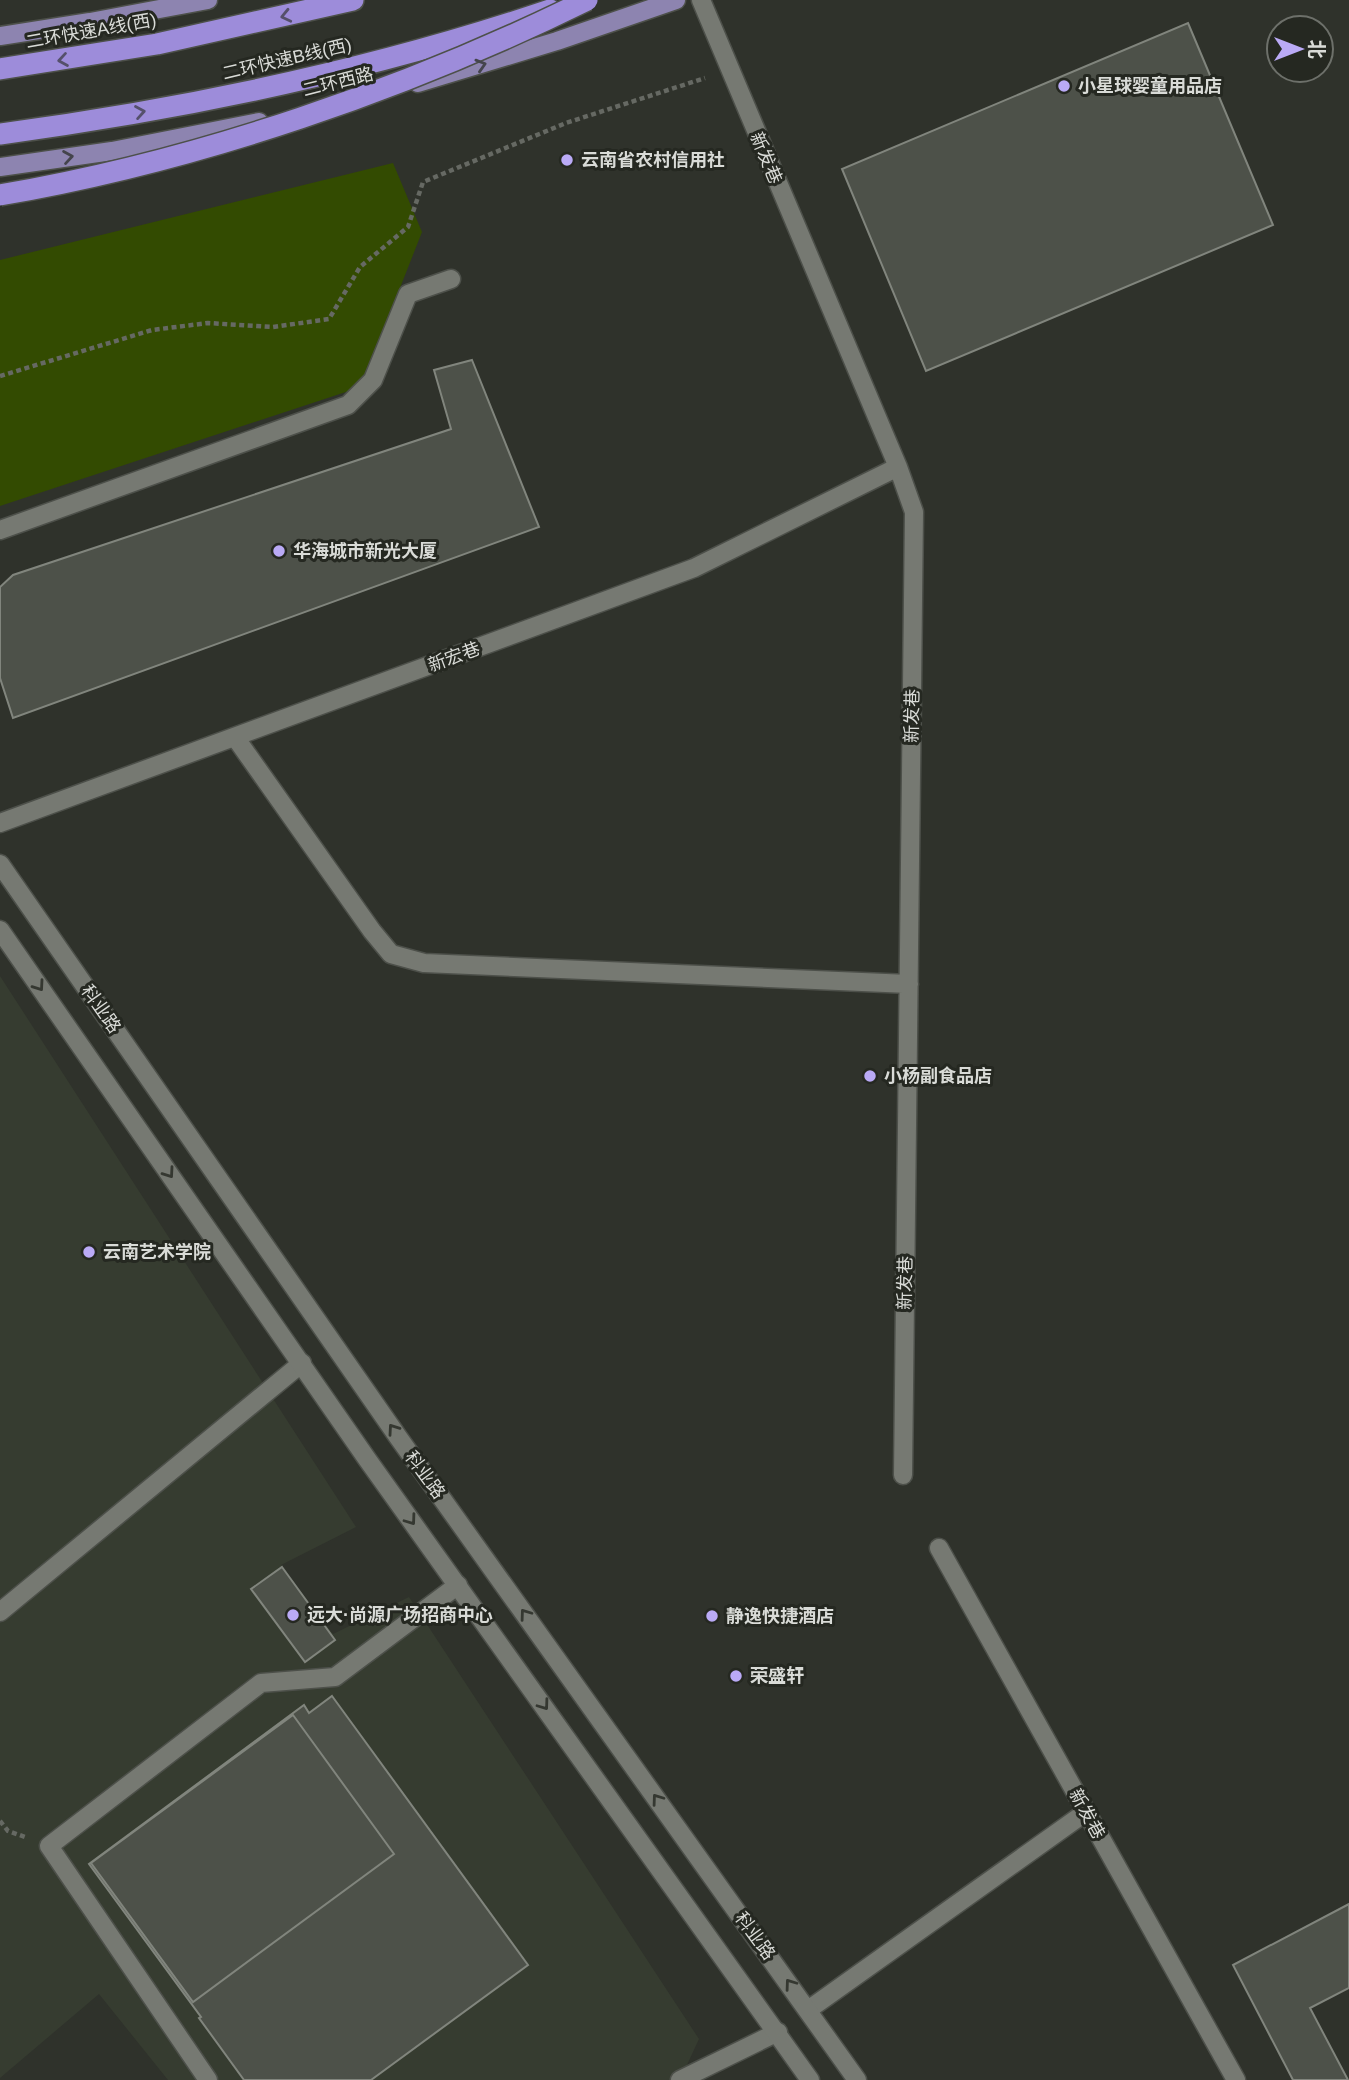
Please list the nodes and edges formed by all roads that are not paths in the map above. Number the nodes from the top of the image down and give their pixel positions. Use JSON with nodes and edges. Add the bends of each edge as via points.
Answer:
{"nodes":[{"id":1,"x":208,"y":0,"type":"edge"},
{"id":2,"x":353,"y":0,"type":"edge"},
{"id":3,"x":578,"y":0,"type":"edge"},
{"id":4,"x":587,"y":0,"type":"edge"},
{"id":5,"x":676,"y":0,"type":"edge"},
{"id":6,"x":701,"y":0,"type":"edge"},
{"id":7,"x":0,"y":36,"type":"edge"},
{"id":8,"x":0,"y":69,"type":"edge"},
{"id":9,"x":0,"y":134,"type":"edge"},
{"id":10,"x":0,"y":167,"type":"edge"},
{"id":11,"x":0,"y":195,"type":"edge"},
{"id":12,"x":451,"y":279,"type":"dead end"},
{"id":13,"x":898,"y":467,"type":"junction"},
{"id":14,"x":0,"y":530,"type":"edge"},
{"id":15,"x":235,"y":737,"type":"junction"},
{"id":16,"x":0,"y":823,"type":"edge"},
{"id":17,"x":0,"y":864,"type":"edge"},
{"id":18,"x":0,"y":930,"type":"edge"},
{"id":19,"x":909,"y":984,"type":"junction"},
{"id":20,"x":302,"y":1363,"type":"junction"},
{"id":21,"x":903,"y":1475,"type":"dead end"},
{"id":22,"x":939,"y":1548,"type":"dead end"},
{"id":23,"x":458,"y":1584,"type":"junction"},
{"id":24,"x":0,"y":1612,"type":"edge"},
{"id":25,"x":1086,"y":1812,"type":"junction"},
{"id":26,"x":808,"y":2010,"type":"junction"},
{"id":27,"x":778,"y":2032,"type":"junction"},
{"id":28,"x":208,"y":2080,"type":"edge"},
{"id":29,"x":680,"y":2080,"type":"edge"},
{"id":30,"x":810,"y":2080,"type":"edge"},
{"id":31,"x":857,"y":2080,"type":"edge"},
{"id":32,"x":1236,"y":2080,"type":"edge"}],
"edges":[{"from":1,"to":7,"type":"main road"},
{"from":2,"to":8,"type":"highway","name":"二环快速A线(西)","one_way":true,"via":[[169,41]]},
{"from":9,"to":3,"type":"highway","name":"二环快速B线(西)","one_way":true,"via":[[169,107],[318,75],[419,50]]},
{"from":4,"to":11,"type":"highway","bridge":true,"via":[[454,60],[286,122],[151,161]]},
{"from":10,"to":5,"type":"main road","name":"二环西路","one_way":true,"via":[[175,139],[364,98],[493,62]]},
{"from":6,"to":13,"type":"street","name":"新发巷"},
{"from":12,"to":14,"type":"street","via":[[408,294],[373,380],[348,405]]},
{"from":13,"to":15,"type":"street","name":"新宏巷","via":[[694,568]]},
{"from":13,"to":19,"type":"street","name":"新发巷","via":[[914,512]]},
{"from":15,"to":16,"type":"street","name":"新宏巷"},
{"from":15,"to":19,"type":"street","via":[[391,954],[424,963]]},
{"from":26,"to":17,"type":"street","name":"科业路","one_way":true,"via":[[398,1437]]},
{"from":18,"to":20,"type":"street","name":"科业路","one_way":true},
{"from":19,"to":21,"type":"street","name":"新发巷"},
{"from":20,"to":23,"type":"street","name":"科业路","one_way":true},
{"from":20,"to":24,"type":"street"},
{"from":22,"to":25,"type":"street","name":"新发巷"},
{"from":23,"to":27,"type":"street","name":"科业路","one_way":true},
{"from":23,"to":28,"type":"street","via":[[335,1677],[261,1683],[49,1846]]},
{"from":25,"to":26,"type":"street"},
{"from":25,"to":32,"type":"street","name":"新发巷"},
{"from":26,"to":31,"type":"street","name":"科业路"},
{"from":27,"to":29,"type":"street"},
{"from":27,"to":30,"type":"street","name":"科业路"}]}
